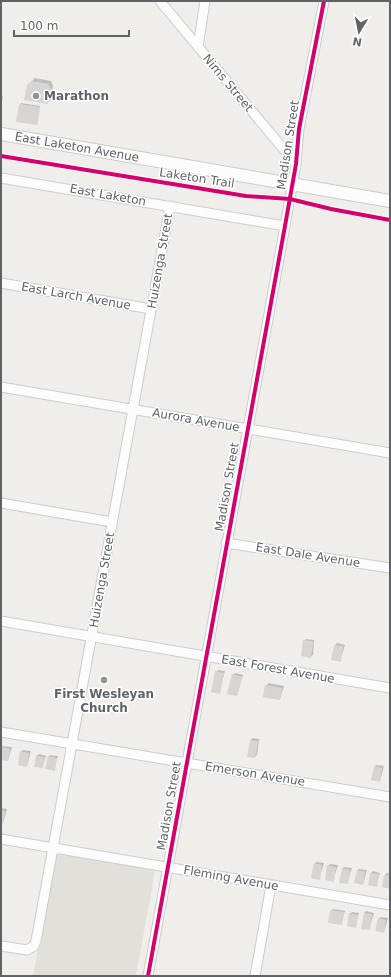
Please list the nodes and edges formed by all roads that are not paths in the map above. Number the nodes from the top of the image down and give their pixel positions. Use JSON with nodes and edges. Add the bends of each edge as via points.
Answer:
{"nodes":[{"id":1,"x":160,"y":1,"type":"edge"},
{"id":2,"x":205,"y":1,"type":"edge"},
{"id":3,"x":324,"y":1,"type":"edge"},
{"id":4,"x":198,"y":47,"type":"junction"},
{"id":5,"x":1,"y":134,"type":"edge"},
{"id":6,"x":296,"y":164,"type":"junction"},
{"id":7,"x":1,"y":178,"type":"edge"},
{"id":8,"x":292,"y":185,"type":"junction"},
{"id":9,"x":390,"y":201,"type":"edge"},
{"id":10,"x":170,"y":206,"type":"junction"},
{"id":11,"x":285,"y":226,"type":"junction"},
{"id":12,"x":1,"y":284,"type":"edge"},
{"id":13,"x":151,"y":309,"type":"junction"},
{"id":14,"x":1,"y":387,"type":"edge"},
{"id":15,"x":133,"y":409,"type":"junction"},
{"id":16,"x":248,"y":429,"type":"junction"},
{"id":17,"x":390,"y":453,"type":"edge"},
{"id":18,"x":1,"y":502,"type":"edge"},
{"id":19,"x":112,"y":522,"type":"junction"},
{"id":20,"x":226,"y":543,"type":"junction"},
{"id":21,"x":390,"y":568,"type":"edge"},
{"id":22,"x":1,"y":621,"type":"edge"},
{"id":23,"x":91,"y":637,"type":"junction"},
{"id":24,"x":206,"y":656,"type":"junction"},
{"id":25,"x":390,"y":688,"type":"edge"},
{"id":26,"x":1,"y":732,"type":"edge"},
{"id":27,"x":72,"y":744,"type":"junction"},
{"id":28,"x":187,"y":763,"type":"junction"},
{"id":29,"x":390,"y":797,"type":"edge"},
{"id":30,"x":1,"y":839,"type":"edge"},
{"id":31,"x":54,"y":848,"type":"junction"},
{"id":32,"x":168,"y":867,"type":"junction"},
{"id":33,"x":271,"y":885,"type":"junction"},
{"id":34,"x":390,"y":905,"type":"edge"},
{"id":35,"x":1,"y":946,"type":"edge"},
{"id":36,"x":148,"y":976,"type":"edge"},
{"id":37,"x":255,"y":976,"type":"edge"}],
"edges":[{"from":1,"to":4,"type":"street","name":"Nims Street"},
{"from":2,"to":4,"type":"street"},
{"from":3,"to":6,"type":"street","name":"Madison Street","via":[[299,129]]},
{"from":4,"to":6,"type":"street","name":"Nims Street"},
{"from":5,"to":8,"type":"main road","name":"East Laketon Avenue"},
{"from":6,"to":8,"type":"street","name":"Madison Street"},
{"from":7,"to":10,"type":"street","name":"East Laketon"},
{"from":8,"to":9,"type":"main road","name":"East Laketon Avenue"},
{"from":8,"to":11,"type":"street","name":"Madison Street"},
{"from":10,"to":11,"type":"street","name":"East Laketon"},
{"from":10,"to":13,"type":"street","name":"Huizenga Street"},
{"from":11,"to":16,"type":"street","name":"Madison Street"},
{"from":12,"to":13,"type":"street","name":"East Larch Avenue"},
{"from":13,"to":15,"type":"street","name":"Huizenga Street"},
{"from":14,"to":15,"type":"street","name":"Aurora Avenue"},
{"from":15,"to":16,"type":"street","name":"Aurora Avenue"},
{"from":15,"to":19,"type":"street","name":"Huizenga Street"},
{"from":16,"to":17,"type":"street","name":"Aurora Avenue"},
{"from":16,"to":20,"type":"street","name":"Madison Street"},
{"from":18,"to":19,"type":"street"},
{"from":19,"to":23,"type":"street","name":"Huizenga Street"},
{"from":20,"to":21,"type":"street","name":"East Dale Avenue"},
{"from":20,"to":24,"type":"street","name":"Madison Street"},
{"from":22,"to":23,"type":"street","name":"East Forest Avenue"},
{"from":23,"to":24,"type":"street","name":"East Forest Avenue"},
{"from":23,"to":27,"type":"street","name":"Huizenga Street"},
{"from":24,"to":25,"type":"street","name":"East Forest Avenue"},
{"from":24,"to":28,"type":"street","name":"Madison Street"},
{"from":26,"to":27,"type":"street","name":"Emerson Avenue"},
{"from":27,"to":28,"type":"street","name":"Emerson Avenue"},
{"from":27,"to":31,"type":"street","name":"Huizenga Street"},
{"from":28,"to":29,"type":"street","name":"Emerson Avenue"},
{"from":28,"to":32,"type":"street","name":"Madison Street"},
{"from":30,"to":31,"type":"street","name":"Fleming Avenue"},
{"from":31,"to":32,"type":"street","name":"Fleming Avenue"},
{"from":31,"to":35,"type":"street","name":"Huizenga Street","via":[[34,946],[27,950]]},
{"from":32,"to":33,"type":"street","name":"Fleming Avenue"},
{"from":32,"to":36,"type":"street","name":"Madison Street"},
{"from":33,"to":34,"type":"street","name":"Fleming Avenue"},
{"from":33,"to":37,"type":"street"}]}
